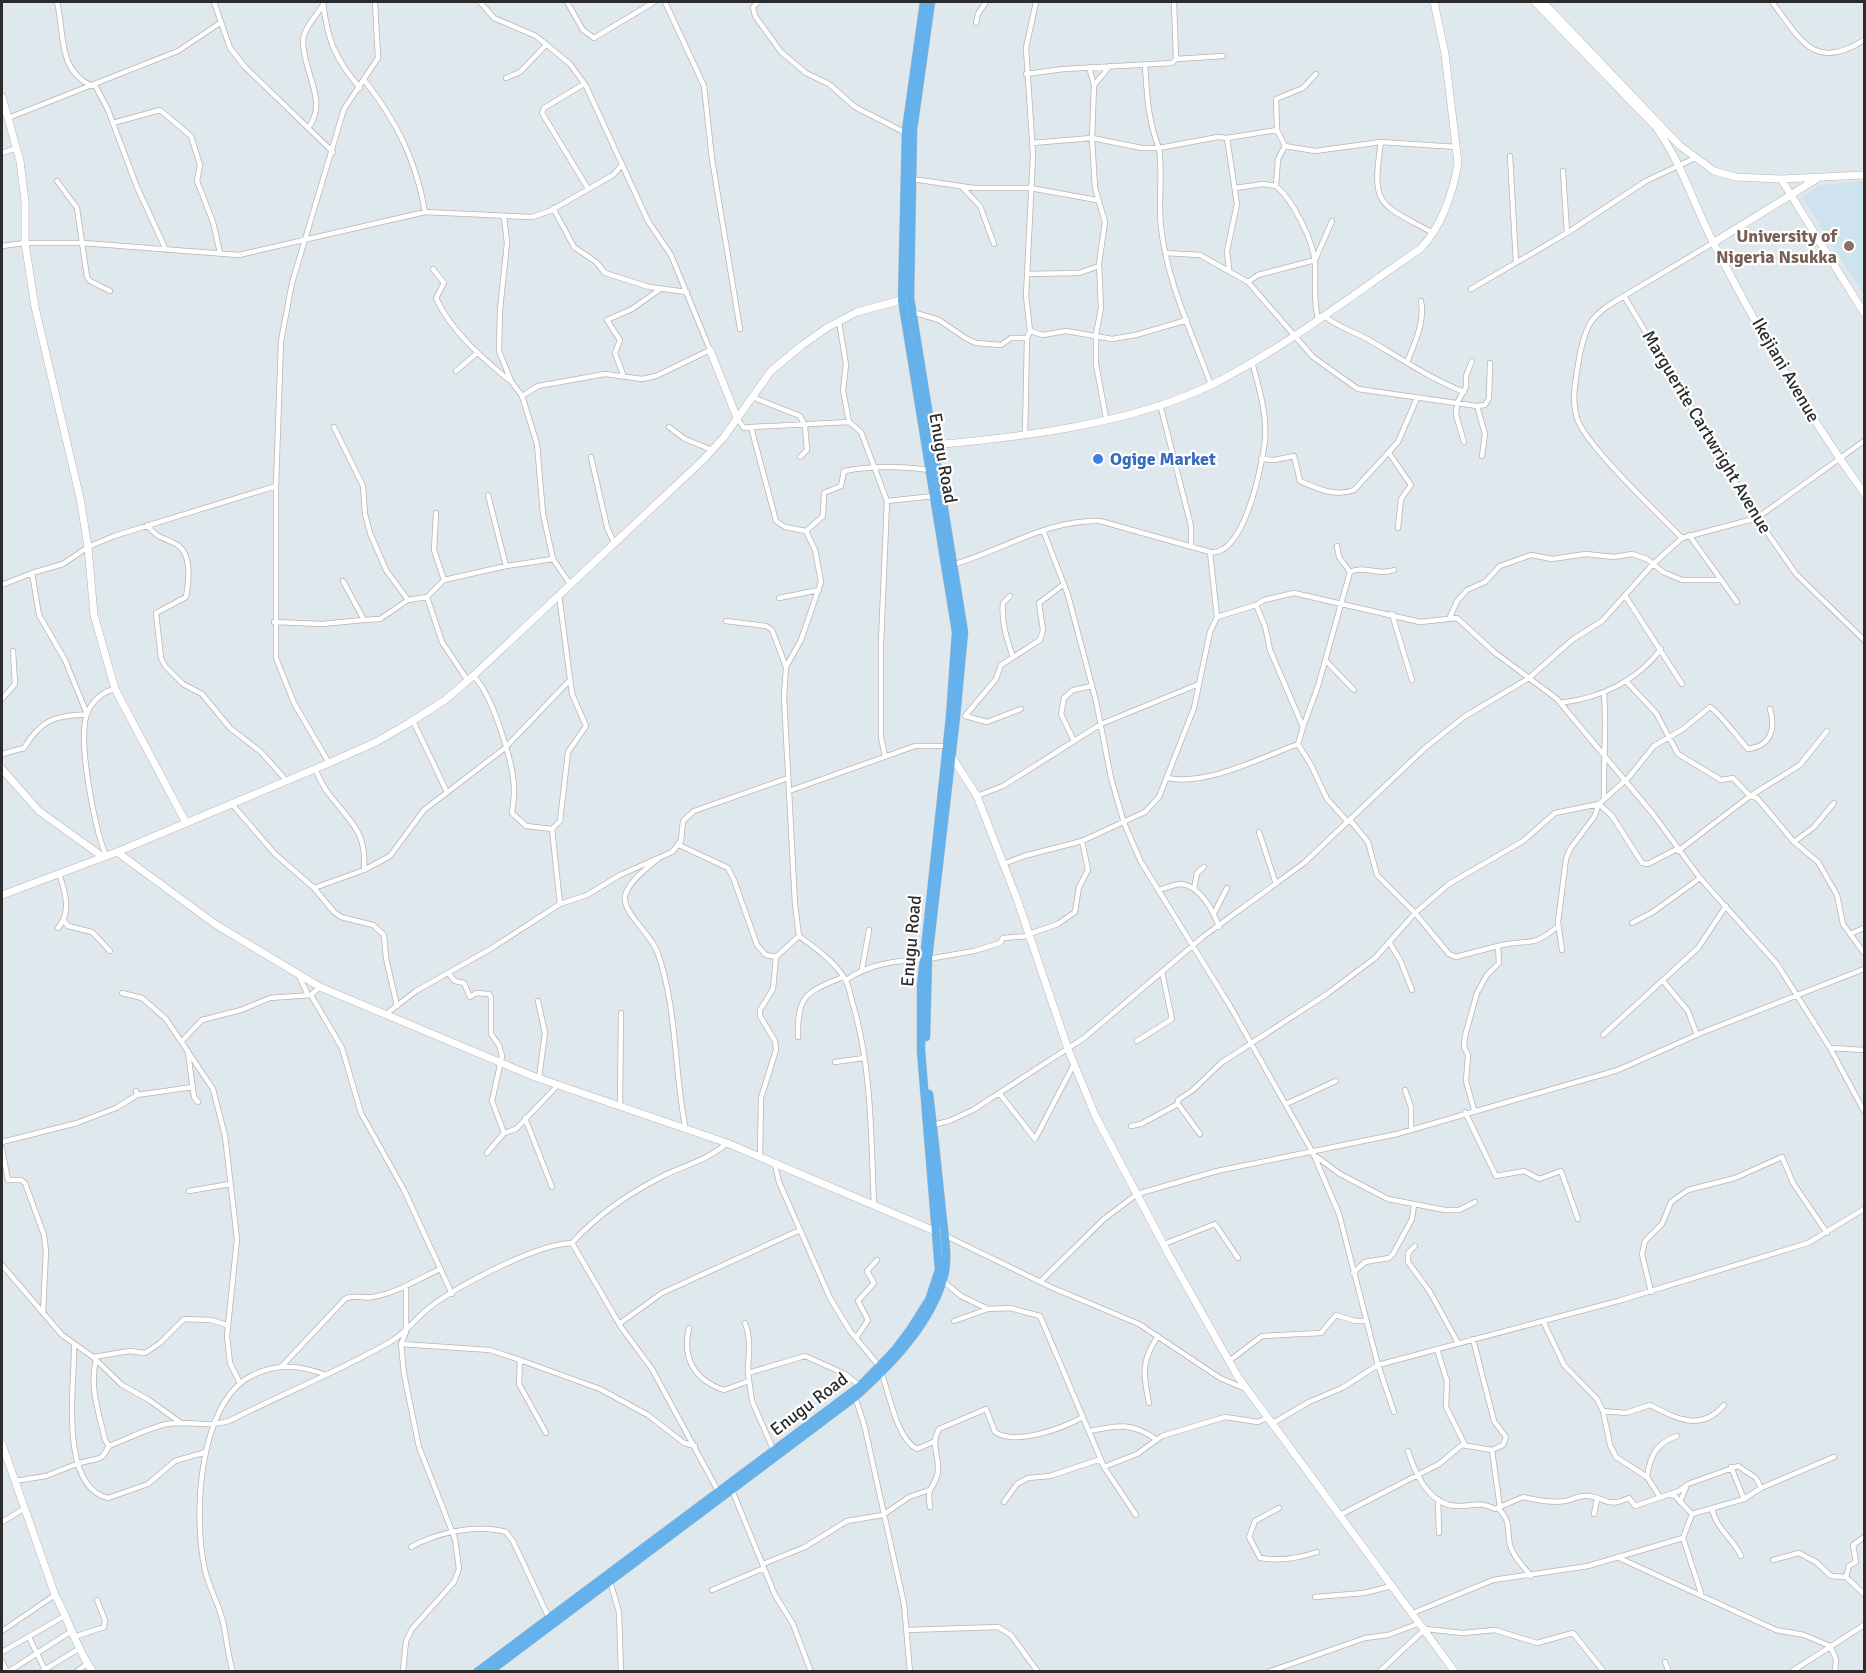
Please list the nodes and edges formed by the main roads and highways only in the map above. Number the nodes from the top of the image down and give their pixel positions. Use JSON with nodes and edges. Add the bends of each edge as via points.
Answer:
{"nodes":[{"id":1,"x":924,"y":2,"type":"edge"},
{"id":2,"x":931,"y":2,"type":"edge"},
{"id":3,"x":906,"y":299,"type":"junction"},
{"id":4,"x":950,"y":565,"type":"junction"},
{"id":5,"x":949,"y":756,"type":"junction"},
{"id":6,"x":925,"y":959,"type":"junction"},
{"id":7,"x":941,"y":1233,"type":"junction"},
{"id":8,"x":881,"y":1370,"type":"junction"},
{"id":9,"x":502,"y":1668,"type":"edge"},
{"id":10,"x":477,"y":1671,"type":"edge"},
{"id":11,"x":489,"y":1671,"type":"edge"}],
"edges":[{"from":1,"to":3,"type":"main road","name":"Enugu Road","via":[[906,133]]},
{"from":2,"to":3,"type":"main road","via":[[914,130]]},
{"from":3,"to":4,"type":"main road","name":"Enugu Road","via":[[934,496]]},
{"from":3,"to":4,"type":"main road","via":[[912,312]]},
{"from":4,"to":5,"type":"main road","name":"Enugu Road","via":[[956,632]]},
{"from":4,"to":5,"type":"main road","via":[[964,632],[961,717]]},
{"from":5,"to":6,"type":"main road","name":"Enugu Road"},
{"from":6,"to":7,"type":"main road","via":[[926,1052]]},
{"from":6,"to":7,"type":"main road","name":"Enugu Road","via":[[921,1050]]},
{"from":7,"to":8,"type":"main road","name":"Enugu Road","via":[[935,1285],[910,1330]]},
{"from":7,"to":8,"type":"main road","via":[[943,1281],[920,1325]]},
{"from":8,"to":9,"type":"main road","via":[[855,1397],[610,1581]]},
{"from":8,"to":10,"type":"main road","name":"Enugu Road"},
{"from":9,"to":11,"type":"main road"}]}
